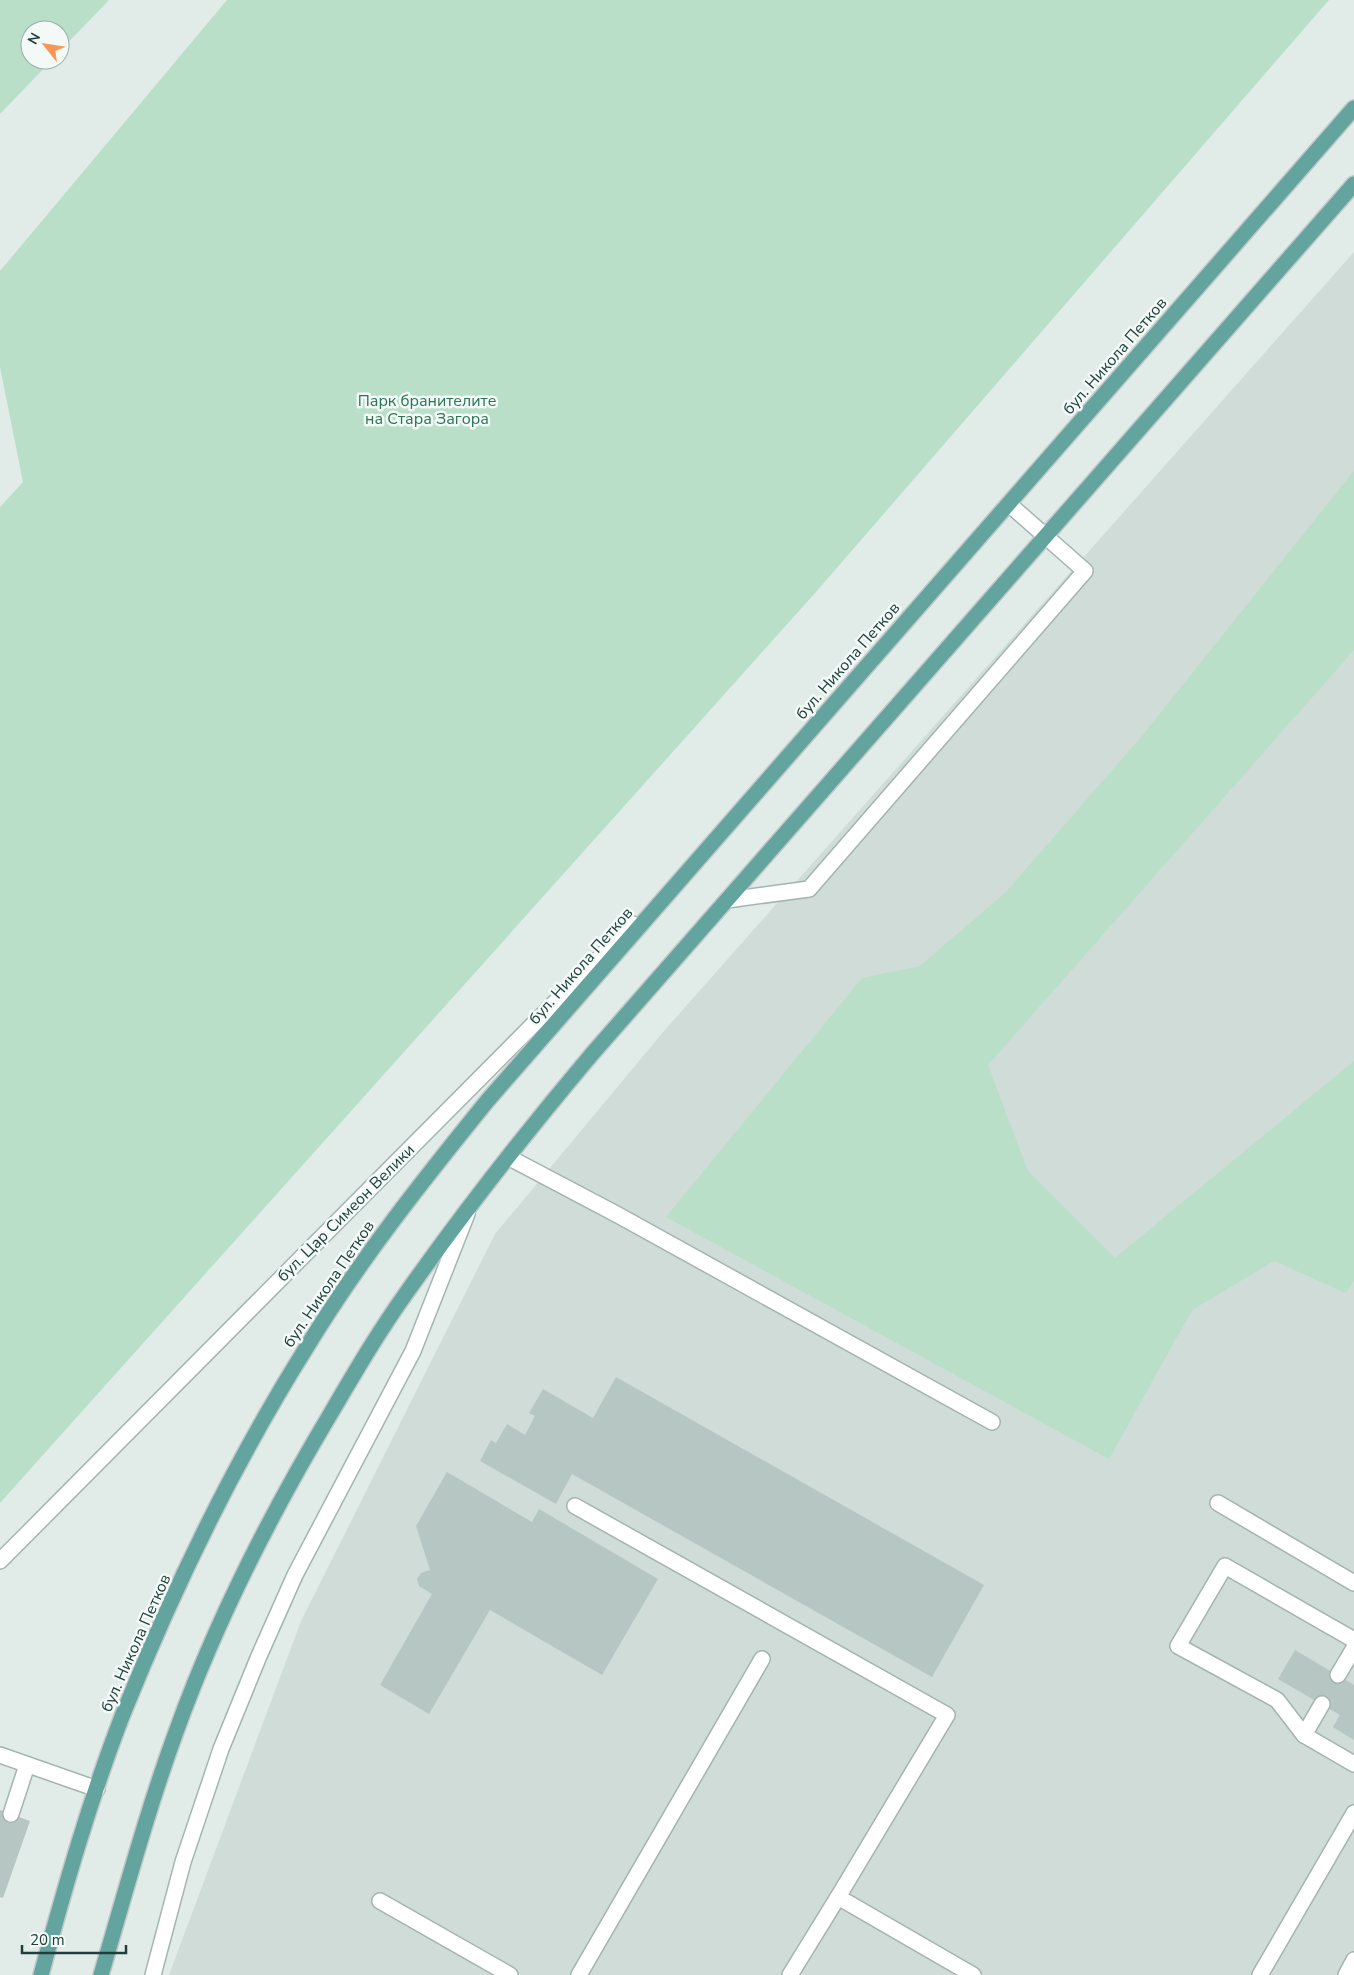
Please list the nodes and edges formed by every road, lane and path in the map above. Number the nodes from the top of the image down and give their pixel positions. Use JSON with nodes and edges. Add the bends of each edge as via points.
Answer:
{"nodes":[{"id":1,"x":1354,"y":108,"type":"edge"},
{"id":2,"x":1354,"y":184,"type":"edge"},
{"id":3,"x":1009,"y":504,"type":"junction"},
{"id":4,"x":1045,"y":536,"type":"junction"},
{"id":5,"x":692,"y":865,"type":"junction"},
{"id":6,"x":727,"y":900,"type":"junction"},
{"id":7,"x":508,"y":1157,"type":"junction"},
{"id":8,"x":472,"y":1203,"type":"junction"},
{"id":9,"x":992,"y":1422,"type":"dead end"},
{"id":10,"x":1218,"y":1504,"type":"dead end"},
{"id":11,"x":575,"y":1506,"type":"dead end"},
{"id":12,"x":0,"y":1561,"type":"edge"},
{"id":13,"x":1354,"y":1583,"type":"edge"},
{"id":14,"x":1354,"y":1640,"type":"edge"},
{"id":15,"x":1354,"y":1648,"type":"edge"},
{"id":16,"x":762,"y":1659,"type":"dead end"},
{"id":17,"x":1338,"y":1676,"type":"dead end"},
{"id":18,"x":1322,"y":1704,"type":"dead end"},
{"id":19,"x":1304,"y":1735,"type":"junction"},
{"id":20,"x":0,"y":1755,"type":"edge"},
{"id":21,"x":27,"y":1764,"type":"junction"},
{"id":22,"x":1354,"y":1764,"type":"edge"},
{"id":23,"x":97,"y":1789,"type":"junction"},
{"id":24,"x":1354,"y":1813,"type":"edge"},
{"id":25,"x":11,"y":1814,"type":"dead end"},
{"id":26,"x":838,"y":1897,"type":"junction"},
{"id":27,"x":380,"y":1901,"type":"dead end"},
{"id":28,"x":1354,"y":1960,"type":"edge"},
{"id":29,"x":41,"y":1975,"type":"edge"},
{"id":30,"x":102,"y":1975,"type":"edge"},
{"id":31,"x":154,"y":1975,"type":"edge"},
{"id":32,"x":510,"y":1975,"type":"edge"},
{"id":33,"x":579,"y":1975,"type":"edge"},
{"id":34,"x":790,"y":1975,"type":"edge"},
{"id":35,"x":973,"y":1975,"type":"edge"},
{"id":36,"x":1260,"y":1975,"type":"edge"},
{"id":37,"x":1346,"y":1975,"type":"edge"}],
"edges":[{"from":1,"to":3,"type":"main road","name":"бул. Никола Петков"},
{"from":2,"to":4,"type":"main road"},
{"from":3,"to":4,"type":"street"},
{"from":3,"to":5,"type":"main road","name":"бул. Никола Петков"},
{"from":4,"to":6,"type":"main road"},
{"from":4,"to":6,"type":"street","via":[[1085,571],[815,881],[808,889]]},
{"from":5,"to":12,"type":"street","name":"бул. Цар Симеон Велики"},
{"from":5,"to":23,"type":"main road","name":"бул. Никола Петков","via":[[488,1100],[427,1176],[362,1262],[308,1344],[210,1521],[123,1714]]},
{"from":6,"to":7,"type":"main road","via":[[592,1054]]},
{"from":7,"to":8,"type":"main road"},
{"from":7,"to":9,"type":"street"},
{"from":8,"to":30,"type":"main road","via":[[405,1294],[350,1380],[252,1556],[213,1640],[176,1732],[140,1840]]},
{"from":8,"to":31,"type":"street","via":[[413,1351],[295,1575],[259,1656],[221,1749],[183,1862]]},
{"from":10,"to":13,"type":"street"},
{"from":11,"to":26,"type":"street","via":[[947,1715]]},
{"from":14,"to":19,"type":"street","via":[[1225,1566],[1178,1646],[1277,1700]]},
{"from":15,"to":17,"type":"street"},
{"from":16,"to":33,"type":"street"},
{"from":18,"to":19,"type":"street"},
{"from":19,"to":22,"type":"street"},
{"from":20,"to":21,"type":"street"},
{"from":21,"to":23,"type":"street"},
{"from":21,"to":25,"type":"street"},
{"from":23,"to":29,"type":"main road","name":"бул. Никола Петков"},
{"from":24,"to":36,"type":"street"},
{"from":26,"to":34,"type":"street"},
{"from":26,"to":35,"type":"street"},
{"from":27,"to":32,"type":"street"},
{"from":28,"to":37,"type":"street"}]}
